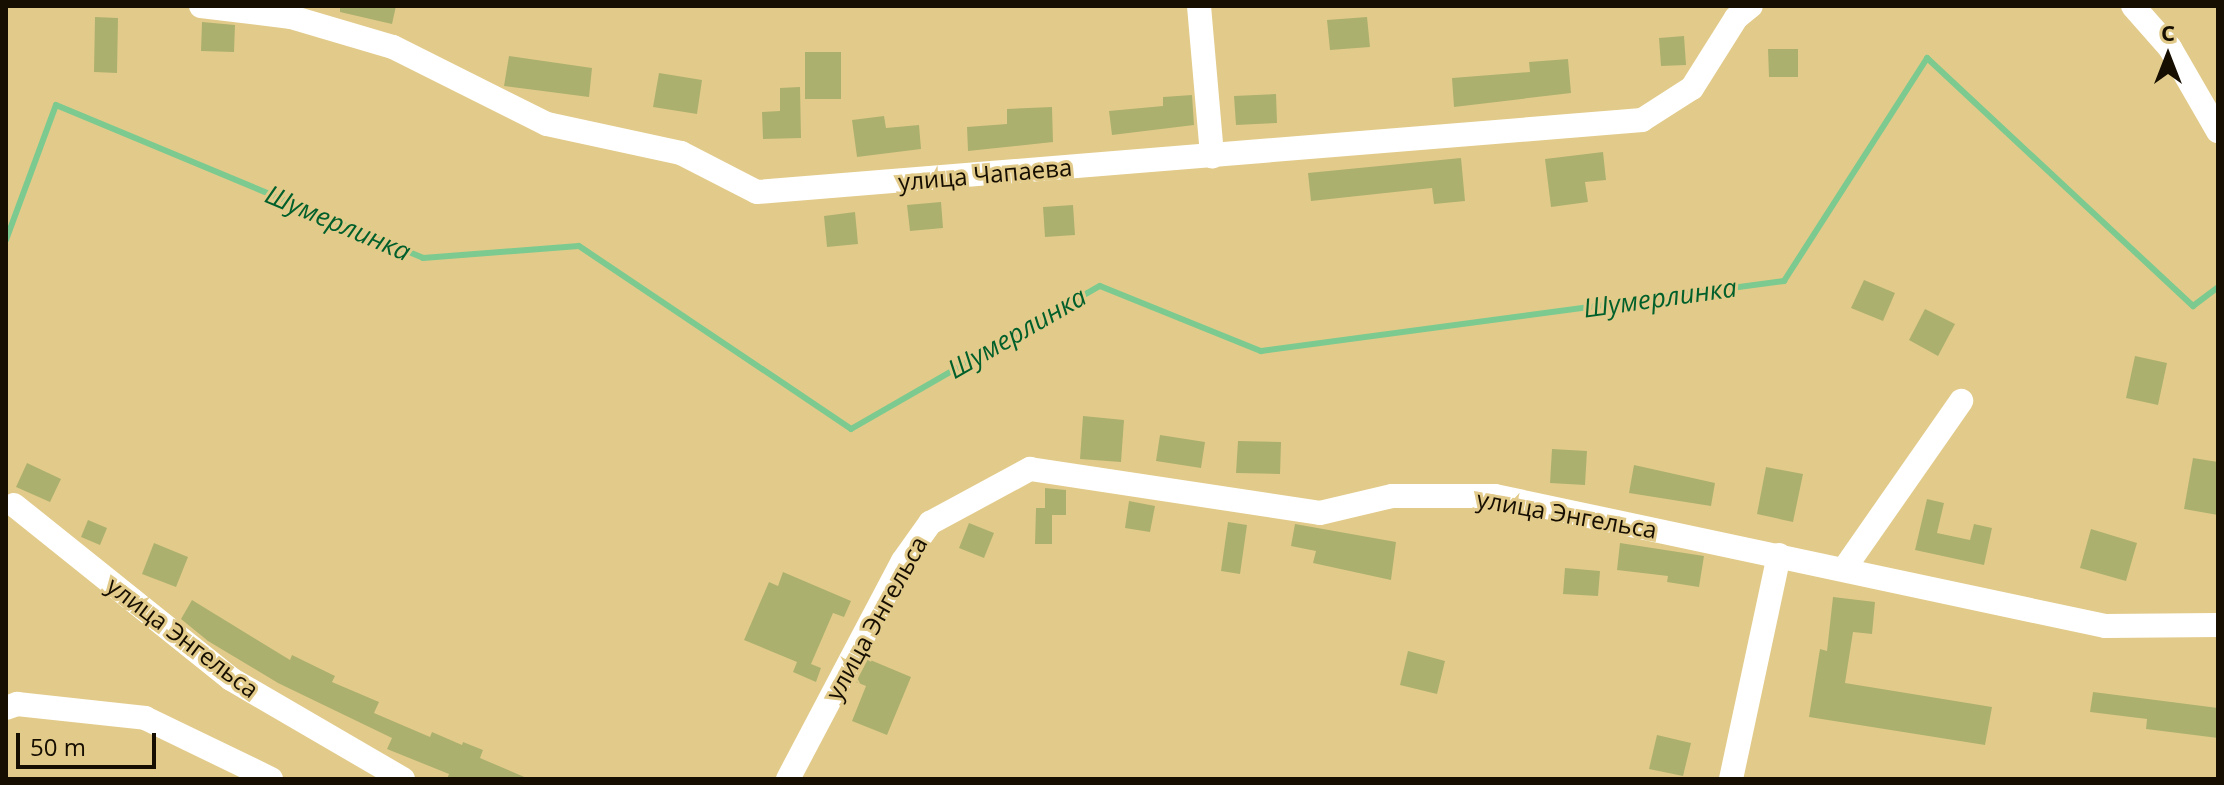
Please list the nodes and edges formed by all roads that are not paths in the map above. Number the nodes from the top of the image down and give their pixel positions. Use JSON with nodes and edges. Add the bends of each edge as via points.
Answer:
{"nodes":[{"id":1,"x":201,"y":6,"type":"edge"},
{"id":2,"x":1199,"y":6,"type":"edge"},
{"id":3,"x":1751,"y":6,"type":"edge"},
{"id":4,"x":2133,"y":6,"type":"edge"},
{"id":5,"x":2208,"y":99,"type":"edge"},
{"id":6,"x":2218,"y":131,"type":"edge"},
{"id":7,"x":1212,"y":156,"type":"junction"},
{"id":8,"x":1961,"y":401,"type":"dead end"},
{"id":9,"x":14,"y":505,"type":"dead end"},
{"id":10,"x":1779,"y":555,"type":"junction"},
{"id":11,"x":1844,"y":569,"type":"junction"},
{"id":12,"x":2218,"y":625,"type":"edge"},
{"id":13,"x":6,"y":708,"type":"edge"},
{"id":14,"x":271,"y":779,"type":"edge"},
{"id":15,"x":403,"y":779,"type":"edge"},
{"id":16,"x":788,"y":779,"type":"edge"},
{"id":17,"x":1731,"y":779,"type":"edge"}],
"edges":[{"from":1,"to":7,"type":"street","name":"улица Чапаева","via":[[291,17],[393,47],[547,124],[681,153],[757,192]]},
{"from":2,"to":7,"type":"street"},
{"from":3,"to":7,"type":"street","name":"улица Чапаева","via":[[1736,18],[1692,88],[1642,120]]},
{"from":4,"to":5,"type":"street"},
{"from":5,"to":6,"type":"street"},
{"from":8,"to":11,"type":"street"},
{"from":9,"to":15,"type":"street","name":"улица Энгельса","via":[[231,679]]},
{"from":10,"to":11,"type":"street","name":"улица Энгельса"},
{"from":10,"to":16,"type":"street","name":"улица Энгельса","via":[[1495,496],[1392,496],[1320,513],[1030,469],[930,523],[903,561]]},
{"from":10,"to":17,"type":"street"},
{"from":11,"to":12,"type":"street","name":"улица Энгельса","via":[[2105,626]]},
{"from":13,"to":14,"type":"street","via":[[17,704],[145,718]]}]}
